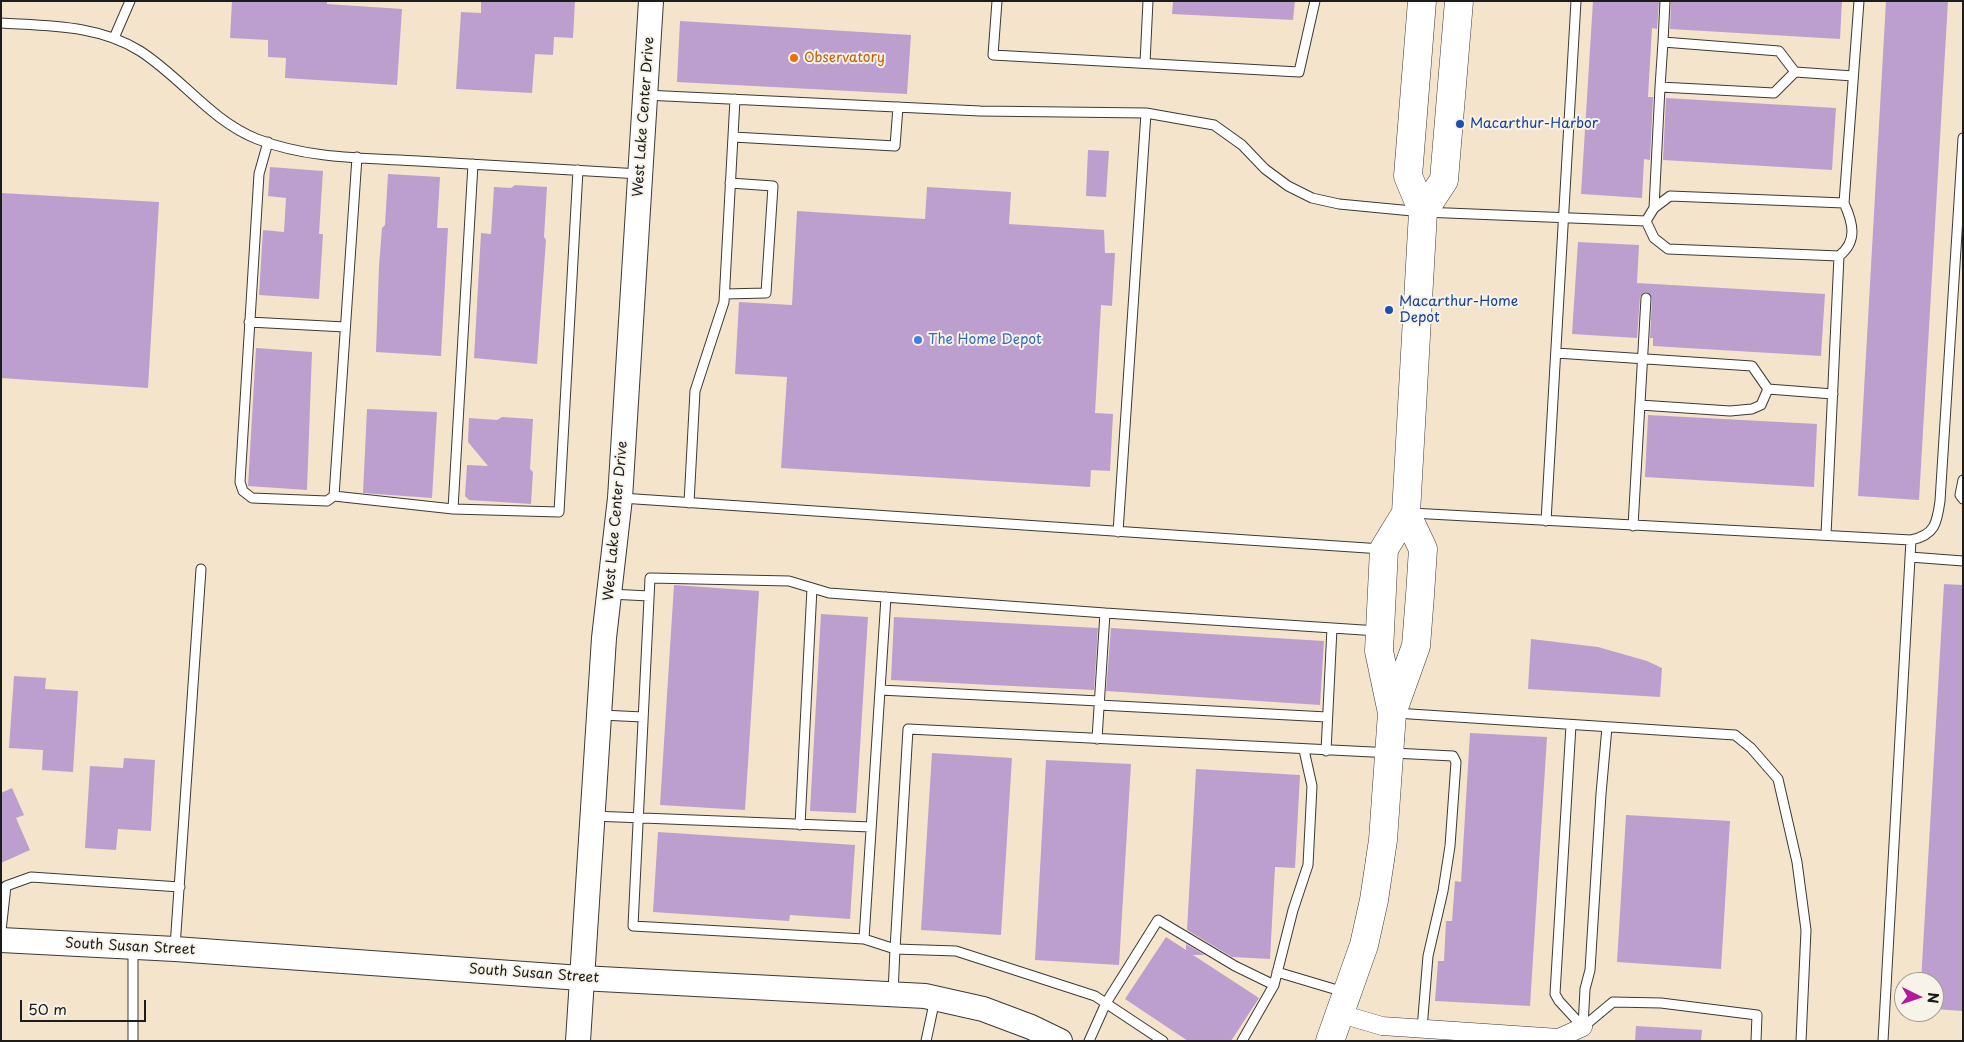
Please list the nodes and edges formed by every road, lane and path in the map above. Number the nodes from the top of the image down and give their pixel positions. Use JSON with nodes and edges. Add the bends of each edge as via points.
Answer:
{"nodes":[{"id":1,"x":130,"y":1,"type":"edge"},
{"id":2,"x":651,"y":1,"type":"edge"},
{"id":3,"x":997,"y":1,"type":"edge"},
{"id":4,"x":1148,"y":1,"type":"edge"},
{"id":5,"x":1315,"y":1,"type":"edge"},
{"id":6,"x":1422,"y":1,"type":"edge"},
{"id":7,"x":1459,"y":1,"type":"edge"},
{"id":8,"x":1576,"y":1,"type":"edge"},
{"id":9,"x":1665,"y":1,"type":"edge"},
{"id":10,"x":1859,"y":1,"type":"edge"},
{"id":11,"x":1,"y":23,"type":"edge"},
{"id":12,"x":114,"y":38,"type":"junction"},
{"id":13,"x":1663,"y":42,"type":"junction"},
{"id":14,"x":1145,"y":63,"type":"junction"},
{"id":15,"x":1795,"y":72,"type":"junction"},
{"id":16,"x":1853,"y":76,"type":"junction"},
{"id":17,"x":1660,"y":87,"type":"junction"},
{"id":18,"x":645,"y":95,"type":"junction"},
{"id":19,"x":735,"y":100,"type":"junction"},
{"id":20,"x":898,"y":107,"type":"junction"},
{"id":21,"x":1146,"y":113,"type":"junction"},
{"id":22,"x":733,"y":137,"type":"junction"},
{"id":23,"x":1963,"y":138,"type":"edge"},
{"id":24,"x":268,"y":142,"type":"junction"},
{"id":25,"x":357,"y":157,"type":"junction"},
{"id":26,"x":473,"y":164,"type":"junction"},
{"id":27,"x":578,"y":170,"type":"junction"},
{"id":28,"x":640,"y":174,"type":"junction"},
{"id":29,"x":730,"y":182,"type":"junction"},
{"id":30,"x":1844,"y":203,"type":"junction"},
{"id":31,"x":1654,"y":208,"type":"junction"},
{"id":32,"x":1423,"y":212,"type":"junction"},
{"id":33,"x":1563,"y":218,"type":"junction"},
{"id":34,"x":1646,"y":221,"type":"junction"},
{"id":35,"x":1839,"y":256,"type":"junction"},
{"id":36,"x":724,"y":294,"type":"junction"},
{"id":37,"x":1646,"y":298,"type":"dead end"},
{"id":38,"x":249,"y":322,"type":"junction"},
{"id":39,"x":345,"y":327,"type":"junction"},
{"id":40,"x":1556,"y":352,"type":"junction"},
{"id":41,"x":1644,"y":359,"type":"junction"},
{"id":42,"x":1768,"y":389,"type":"junction"},
{"id":43,"x":1832,"y":394,"type":"junction"},
{"id":44,"x":1640,"y":405,"type":"junction"},
{"id":45,"x":1963,"y":480,"type":"edge"},
{"id":46,"x":334,"y":496,"type":"junction"},
{"id":47,"x":620,"y":498,"type":"junction"},
{"id":48,"x":1963,"y":499,"type":"edge"},
{"id":49,"x":689,"y":503,"type":"junction"},
{"id":50,"x":453,"y":509,"type":"junction"},
{"id":51,"x":1406,"y":513,"type":"junction"},
{"id":52,"x":1546,"y":521,"type":"junction"},
{"id":53,"x":1633,"y":526,"type":"junction"},
{"id":54,"x":1118,"y":532,"type":"junction"},
{"id":55,"x":1826,"y":535,"type":"junction"},
{"id":56,"x":1911,"y":540,"type":"junction"},
{"id":57,"x":1384,"y":549,"type":"junction"},
{"id":58,"x":1910,"y":557,"type":"junction"},
{"id":59,"x":1963,"y":562,"type":"edge"},
{"id":60,"x":201,"y":569,"type":"dead end"},
{"id":61,"x":812,"y":588,"type":"junction"},
{"id":62,"x":610,"y":594,"type":"junction"},
{"id":63,"x":650,"y":596,"type":"junction"},
{"id":64,"x":886,"y":597,"type":"junction"},
{"id":65,"x":1105,"y":613,"type":"junction"},
{"id":66,"x":1332,"y":628,"type":"junction"},
{"id":67,"x":1379,"y":631,"type":"junction"},
{"id":68,"x":880,"y":690,"type":"junction"},
{"id":69,"x":1099,"y":703,"type":"junction"},
{"id":70,"x":1392,"y":713,"type":"junction"},
{"id":71,"x":599,"y":715,"type":"junction"},
{"id":72,"x":643,"y":717,"type":"junction"},
{"id":73,"x":1327,"y":717,"type":"junction"},
{"id":74,"x":1571,"y":725,"type":"junction"},
{"id":75,"x":1607,"y":727,"type":"junction"},
{"id":76,"x":1097,"y":739,"type":"junction"},
{"id":77,"x":1304,"y":750,"type":"junction"},
{"id":78,"x":1326,"y":751,"type":"junction"},
{"id":79,"x":1390,"y":754,"type":"junction"},
{"id":80,"x":592,"y":816,"type":"junction"},
{"id":81,"x":638,"y":820,"type":"junction"},
{"id":82,"x":800,"y":824,"type":"junction"},
{"id":83,"x":871,"y":827,"type":"junction"},
{"id":84,"x":180,"y":887,"type":"junction"},
{"id":85,"x":1,"y":931,"type":"edge"},
{"id":86,"x":864,"y":939,"type":"junction"},
{"id":87,"x":1,"y":940,"type":"edge"},
{"id":88,"x":133,"y":947,"type":"junction"},
{"id":89,"x":175,"y":949,"type":"junction"},
{"id":90,"x":895,"y":949,"type":"junction"},
{"id":91,"x":1277,"y":972,"type":"junction"},
{"id":92,"x":581,"y":978,"type":"junction"},
{"id":93,"x":1274,"y":985,"type":"junction"},
{"id":94,"x":893,"y":994,"type":"junction"},
{"id":95,"x":935,"y":998,"type":"junction"},
{"id":96,"x":1106,"y":1003,"type":"junction"},
{"id":97,"x":1344,"y":1003,"type":"junction"},
{"id":98,"x":1583,"y":1027,"type":"junction"},
{"id":99,"x":1422,"y":1029,"type":"junction"},
{"id":100,"x":1482,"y":1037,"type":"edge"},
{"id":101,"x":133,"y":1041,"type":"edge"},
{"id":102,"x":578,"y":1041,"type":"edge"},
{"id":103,"x":926,"y":1041,"type":"edge"},
{"id":104,"x":1060,"y":1041,"type":"edge"},
{"id":105,"x":1089,"y":1041,"type":"edge"},
{"id":106,"x":1163,"y":1041,"type":"edge"},
{"id":107,"x":1242,"y":1041,"type":"edge"},
{"id":108,"x":1330,"y":1041,"type":"edge"},
{"id":109,"x":1756,"y":1041,"type":"edge"},
{"id":110,"x":1801,"y":1041,"type":"edge"},
{"id":111,"x":1883,"y":1041,"type":"edge"}],
"edges":[{"from":1,"to":12,"type":"lane"},
{"from":2,"to":18,"type":"street","name":"West Lake Center Drive"},
{"from":3,"to":14,"type":"lane","via":[[993,55]]},
{"from":4,"to":14,"type":"lane"},
{"from":5,"to":14,"type":"lane","via":[[1299,72]]},
{"from":6,"to":32,"type":"main road","via":[[1408,176]]},
{"from":7,"to":32,"type":"main road","via":[[1444,180]]},
{"from":8,"to":33,"type":"lane"},
{"from":9,"to":13,"type":"lane"},
{"from":10,"to":16,"type":"lane"},
{"from":11,"to":12,"type":"lane","via":[[73,28]]},
{"from":12,"to":24,"type":"lane","via":[[141,52],[200,103],[230,124]]},
{"from":13,"to":15,"type":"lane","via":[[1779,51]]},
{"from":13,"to":17,"type":"lane"},
{"from":15,"to":16,"type":"lane"},
{"from":15,"to":17,"type":"lane","via":[[1774,93]]},
{"from":16,"to":30,"type":"lane"},
{"from":17,"to":31,"type":"lane"},
{"from":18,"to":19,"type":"lane"},
{"from":18,"to":28,"type":"street","name":"West Lake Center Drive"},
{"from":19,"to":20,"type":"lane"},
{"from":19,"to":22,"type":"lane"},
{"from":20,"to":21,"type":"lane"},
{"from":20,"to":22,"type":"lane","via":[[895,146]]},
{"from":21,"to":32,"type":"lane","via":[[1214,125],[1242,144],[1265,169],[1312,198],[1339,204]]},
{"from":21,"to":54,"type":"lane"},
{"from":22,"to":29,"type":"lane"},
{"from":23,"to":56,"type":"lane","via":[[1940,501],[1933,529],[1923,538]]},
{"from":24,"to":25,"type":"lane","via":[[313,154]]},
{"from":24,"to":38,"type":"lane","via":[[258,174]]},
{"from":25,"to":26,"type":"lane"},
{"from":25,"to":39,"type":"lane"},
{"from":26,"to":27,"type":"lane"},
{"from":26,"to":50,"type":"lane"},
{"from":27,"to":28,"type":"lane"},
{"from":27,"to":50,"type":"lane","via":[[559,512]]},
{"from":28,"to":47,"type":"street","name":"West Lake Center Drive"},
{"from":29,"to":36,"type":"lane"},
{"from":29,"to":36,"type":"lane","via":[[773,186],[766,293]]},
{"from":30,"to":31,"type":"lane","via":[[1670,196]]},
{"from":30,"to":35,"type":"lane","via":[[1851,218],[1852,234],[1849,248]]},
{"from":31,"to":34,"type":"lane"},
{"from":32,"to":33,"type":"lane"},
{"from":32,"to":51,"type":"main road"},
{"from":33,"to":34,"type":"lane"},
{"from":33,"to":40,"type":"lane"},
{"from":34,"to":35,"type":"lane","via":[[1654,238],[1668,249]]},
{"from":35,"to":43,"type":"lane"},
{"from":36,"to":49,"type":"lane","via":[[695,391]]},
{"from":37,"to":41,"type":"lane"},
{"from":38,"to":39,"type":"lane"},
{"from":38,"to":46,"type":"lane","via":[[242,491],[252,498],[327,501]]},
{"from":39,"to":46,"type":"lane"},
{"from":40,"to":41,"type":"lane"},
{"from":40,"to":52,"type":"lane"},
{"from":41,"to":42,"type":"lane","via":[[1752,366]]},
{"from":41,"to":44,"type":"lane"},
{"from":42,"to":43,"type":"lane"},
{"from":42,"to":44,"type":"lane","via":[[1761,405],[1741,411]]},
{"from":43,"to":55,"type":"lane"},
{"from":44,"to":53,"type":"lane"},
{"from":45,"to":48,"type":"lane","via":[[1960,496]]},
{"from":46,"to":50,"type":"lane"},
{"from":47,"to":49,"type":"lane"},
{"from":47,"to":62,"type":"street","name":"West Lake Center Drive"},
{"from":49,"to":54,"type":"lane"},
{"from":51,"to":52,"type":"lane"},
{"from":51,"to":57,"type":"main road"},
{"from":51,"to":70,"type":"main road","via":[[1423,549],[1420,595],[1416,646]]},
{"from":52,"to":53,"type":"lane"},
{"from":53,"to":55,"type":"lane"},
{"from":54,"to":57,"type":"lane"},
{"from":55,"to":56,"type":"lane"},
{"from":56,"to":58,"type":"lane"},
{"from":57,"to":67,"type":"main road"},
{"from":58,"to":59,"type":"lane"},
{"from":58,"to":111,"type":"lane"},
{"from":60,"to":84,"type":"lane"},
{"from":61,"to":63,"type":"lane","via":[[789,581],[650,578]]},
{"from":61,"to":64,"type":"lane","via":[[829,593]]},
{"from":61,"to":82,"type":"lane"},
{"from":62,"to":63,"type":"lane"},
{"from":62,"to":71,"type":"street","name":"West Lake Center Drive"},
{"from":63,"to":72,"type":"lane"},
{"from":64,"to":65,"type":"lane"},
{"from":64,"to":68,"type":"lane"},
{"from":65,"to":66,"type":"lane"},
{"from":65,"to":69,"type":"lane"},
{"from":66,"to":67,"type":"lane"},
{"from":66,"to":73,"type":"lane"},
{"from":67,"to":70,"type":"main road","via":[[1379,651]]},
{"from":68,"to":69,"type":"lane"},
{"from":68,"to":83,"type":"lane"},
{"from":69,"to":73,"type":"lane"},
{"from":69,"to":76,"type":"lane"},
{"from":70,"to":74,"type":"lane"},
{"from":70,"to":79,"type":"main road"},
{"from":71,"to":72,"type":"lane"},
{"from":71,"to":80,"type":"street","name":"West Lake Center Drive"},
{"from":72,"to":81,"type":"lane"},
{"from":73,"to":78,"type":"lane"},
{"from":74,"to":75,"type":"lane"},
{"from":74,"to":98,"type":"lane","via":[[1555,994]]},
{"from":75,"to":98,"type":"lane"},
{"from":75,"to":110,"type":"lane","via":[[1735,735],[1778,779],[1797,862],[1806,930]]},
{"from":76,"to":77,"type":"lane"},
{"from":76,"to":90,"type":"lane","via":[[908,729]]},
{"from":77,"to":78,"type":"lane"},
{"from":77,"to":91,"type":"lane","via":[[1312,786],[1308,865]]},
{"from":78,"to":79,"type":"lane"},
{"from":79,"to":97,"type":"main road","via":[[1374,900],[1364,944]]},
{"from":79,"to":99,"type":"lane","via":[[1452,756],[1456,762],[1450,846],[1428,956]]},
{"from":80,"to":81,"type":"lane"},
{"from":80,"to":92,"type":"street","name":"West Lake Center Drive"},
{"from":81,"to":82,"type":"lane"},
{"from":81,"to":86,"type":"lane","via":[[633,926]]},
{"from":82,"to":83,"type":"lane"},
{"from":83,"to":86,"type":"lane"},
{"from":84,"to":85,"type":"lane","via":[[31,877],[6,886]]},
{"from":84,"to":89,"type":"lane"},
{"from":86,"to":90,"type":"lane"},
{"from":87,"to":88,"type":"street","name":"South Susan Street"},
{"from":88,"to":89,"type":"street","name":"South Susan Street"},
{"from":88,"to":101,"type":"lane"},
{"from":89,"to":92,"type":"street","name":"South Susan Street"},
{"from":90,"to":94,"type":"lane"},
{"from":90,"to":96,"type":"lane","via":[[956,951],[1095,996]]},
{"from":91,"to":93,"type":"lane"},
{"from":91,"to":97,"type":"lane"},
{"from":92,"to":94,"type":"street","name":"South Susan Street"},
{"from":92,"to":102,"type":"street","name":"West Lake Center Drive"},
{"from":93,"to":96,"type":"lane","via":[[1158,920]]},
{"from":93,"to":107,"type":"lane"},
{"from":94,"to":95,"type":"street","name":"South Susan Street"},
{"from":95,"to":103,"type":"lane"},
{"from":95,"to":104,"type":"street","name":"South Susan Street","via":[[983,1009]]},
{"from":96,"to":105,"type":"lane"},
{"from":96,"to":106,"type":"lane"},
{"from":97,"to":99,"type":"street","via":[[1382,1026]]},
{"from":97,"to":108,"type":"main road"},
{"from":98,"to":100,"type":"street","via":[[1559,1038]]},
{"from":98,"to":109,"type":"lane","via":[[1613,1002],[1661,1003],[1757,1014]]},
{"from":99,"to":100,"type":"street"}]}
